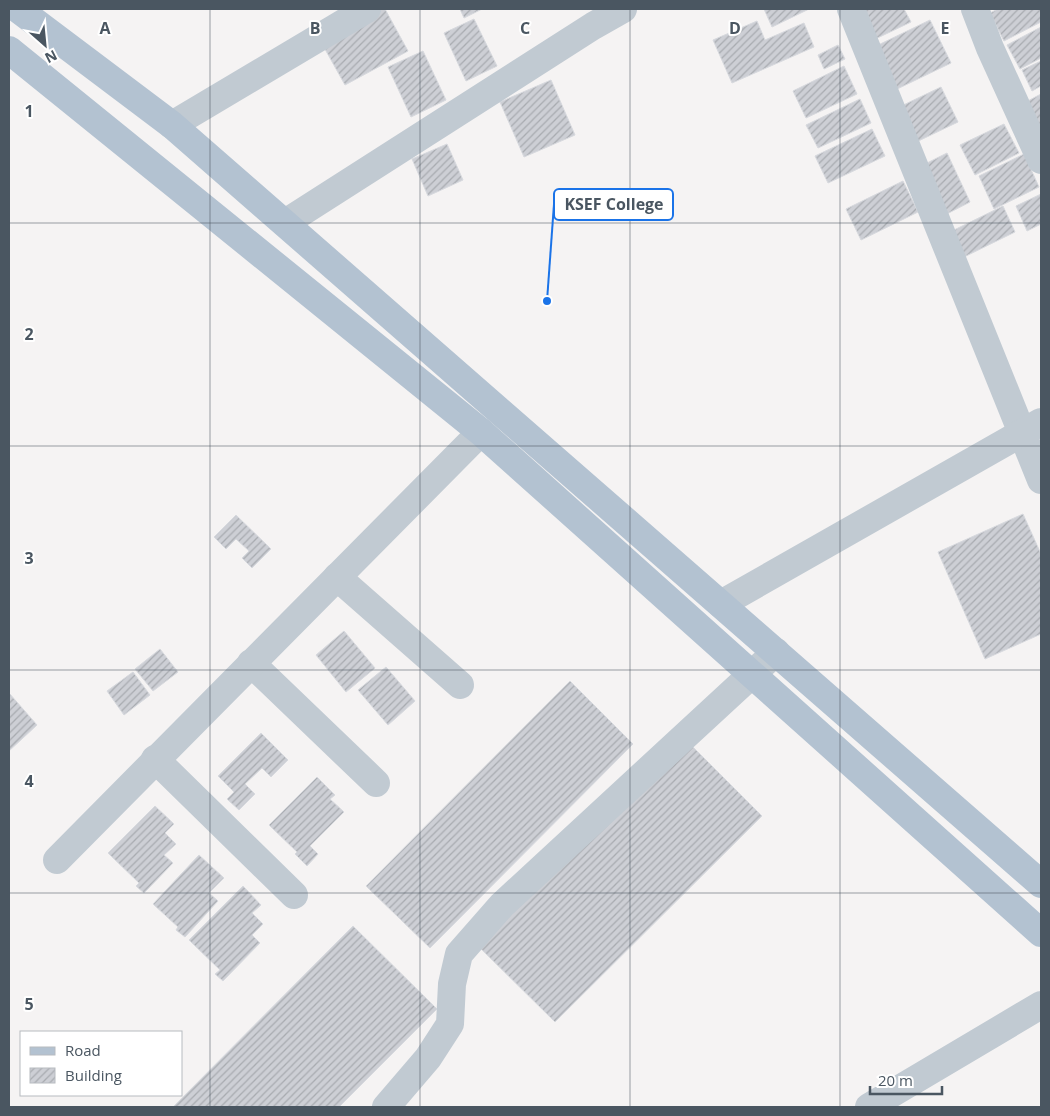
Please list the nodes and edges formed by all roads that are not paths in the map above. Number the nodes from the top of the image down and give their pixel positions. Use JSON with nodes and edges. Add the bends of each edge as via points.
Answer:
{"nodes":[{"id":1,"x":18,"y":9,"type":"edge"},
{"id":2,"x":367,"y":9,"type":"edge"},
{"id":3,"x":623,"y":9,"type":"edge"},
{"id":4,"x":851,"y":9,"type":"edge"},
{"id":5,"x":975,"y":9,"type":"edge"},
{"id":6,"x":9,"y":50,"type":"edge"},
{"id":7,"x":172,"y":125,"type":"junction"},
{"id":8,"x":1041,"y":160,"type":"edge"},
{"id":9,"x":285,"y":223,"type":"junction"},
{"id":10,"x":1031,"y":427,"type":"edge"},
{"id":11,"x":481,"y":432,"type":"junction"},
{"id":12,"x":1041,"y":480,"type":"edge"},
{"id":13,"x":337,"y":577,"type":"junction"},
{"id":14,"x":721,"y":604,"type":"junction"},
{"id":15,"x":776,"y":652,"type":"junction"},
{"id":16,"x":251,"y":663,"type":"junction"},
{"id":17,"x":752,"y":675,"type":"junction"},
{"id":18,"x":460,"y":685,"type":"dead end"},
{"id":19,"x":155,"y":759,"type":"junction"},
{"id":20,"x":376,"y":782,"type":"dead end"},
{"id":21,"x":57,"y":860,"type":"dead end"},
{"id":22,"x":1041,"y":884,"type":"edge"},
{"id":23,"x":294,"y":894,"type":"dead end"},
{"id":24,"x":1041,"y":933,"type":"edge"},
{"id":25,"x":1041,"y":1005,"type":"edge"},
{"id":26,"x":386,"y":1107,"type":"edge"},
{"id":27,"x":869,"y":1107,"type":"edge"}],
"edges":[{"from":1,"to":7,"type":"main road"},
{"from":2,"to":7,"type":"street"},
{"from":3,"to":9,"type":"street"},
{"from":4,"to":10,"type":"street"},
{"from":5,"to":8,"type":"street"},
{"from":6,"to":11,"type":"main road"},
{"from":7,"to":9,"type":"main road"},
{"from":9,"to":14,"type":"main road"},
{"from":10,"to":12,"type":"street"},
{"from":10,"to":14,"type":"street"},
{"from":11,"to":13,"type":"street"},
{"from":11,"to":17,"type":"main road"},
{"from":13,"to":16,"type":"street"},
{"from":13,"to":18,"type":"street"},
{"from":14,"to":15,"type":"main road"},
{"from":15,"to":17,"type":"street"},
{"from":15,"to":22,"type":"main road"},
{"from":16,"to":19,"type":"street"},
{"from":16,"to":20,"type":"street"},
{"from":17,"to":24,"type":"main road"},
{"from":17,"to":26,"type":"street","via":[[502,905],[459,954],[452,984],[450,1024],[428,1058]]},
{"from":19,"to":21,"type":"street"},
{"from":19,"to":23,"type":"street"},
{"from":25,"to":27,"type":"street"}]}
